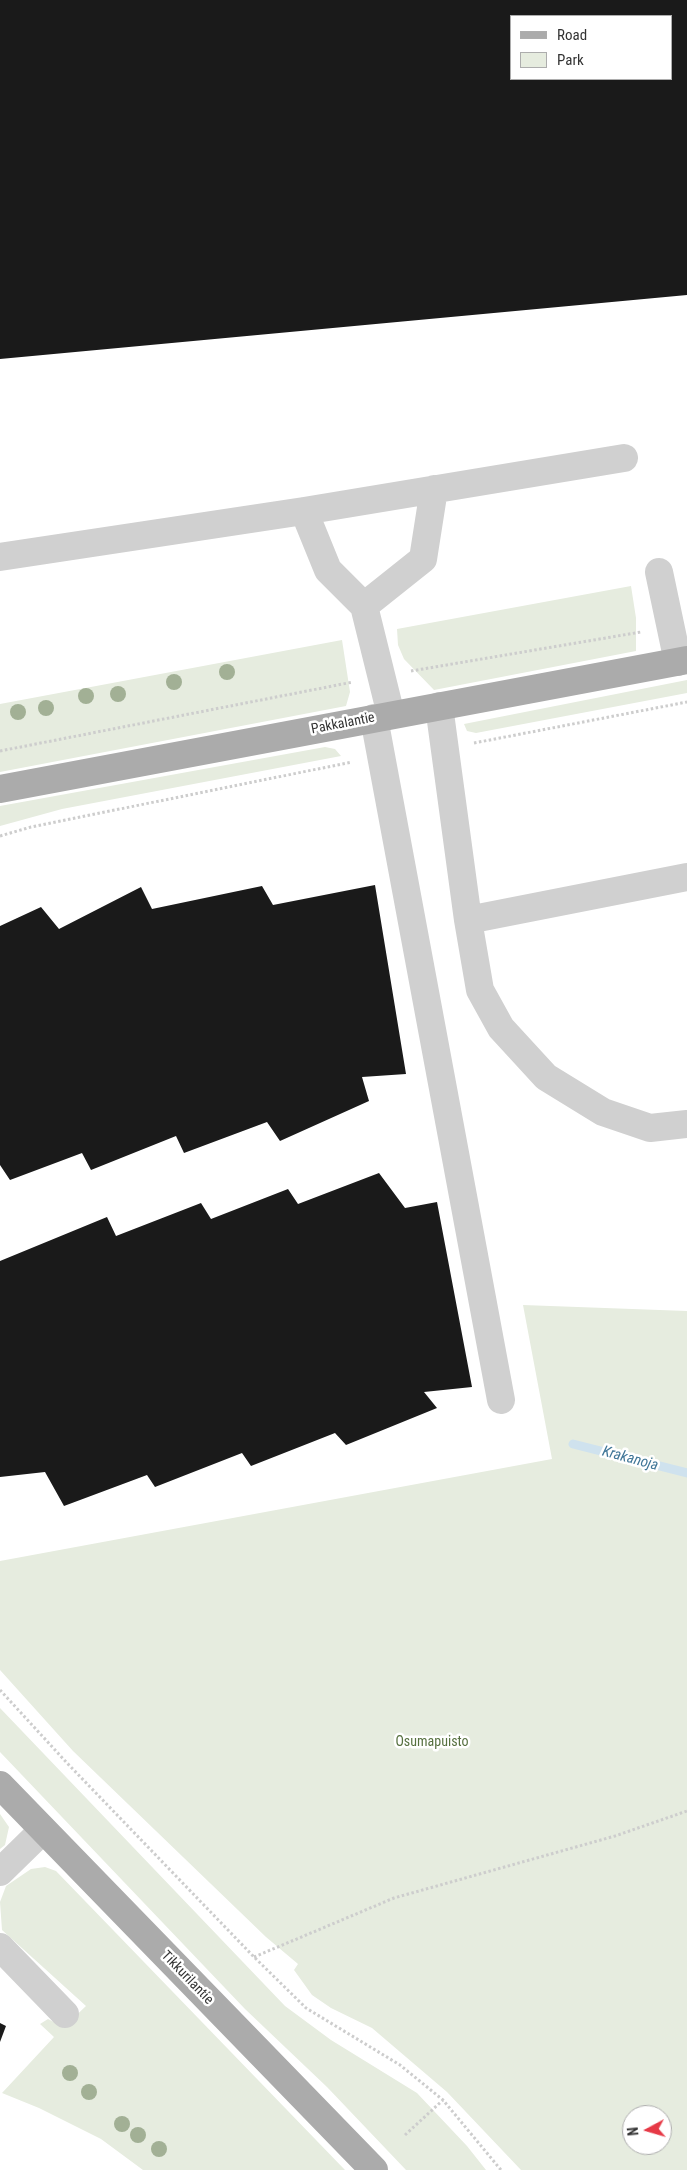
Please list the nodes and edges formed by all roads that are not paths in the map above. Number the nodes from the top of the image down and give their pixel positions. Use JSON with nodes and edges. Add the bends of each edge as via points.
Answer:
{"nodes":[{"id":1,"x":624,"y":458,"type":"dead end"},
{"id":2,"x":434,"y":489,"type":"junction"},
{"id":3,"x":304,"y":511,"type":"junction"},
{"id":4,"x":0,"y":557,"type":"edge"},
{"id":5,"x":659,"y":572,"type":"dead end"},
{"id":6,"x":364,"y":606,"type":"junction"},
{"id":7,"x":683,"y":661,"type":"edge"},
{"id":8,"x":439,"y":706,"type":"junction"},
{"id":9,"x":382,"y":717,"type":"junction"},
{"id":10,"x":0,"y":789,"type":"edge"},
{"id":11,"x":687,"y":877,"type":"edge"},
{"id":12,"x":468,"y":920,"type":"junction"},
{"id":13,"x":687,"y":1124,"type":"edge"},
{"id":14,"x":501,"y":1400,"type":"dead end"},
{"id":15,"x":0,"y":1785,"type":"edge"},
{"id":16,"x":43,"y":1830,"type":"junction"},
{"id":17,"x":0,"y":1872,"type":"edge"},
{"id":18,"x":0,"y":1947,"type":"edge"},
{"id":19,"x":64,"y":2014,"type":"dead end"},
{"id":20,"x":374,"y":2170,"type":"edge"}],
"edges":[{"from":1,"to":2,"type":"lane"},
{"from":2,"to":3,"type":"lane"},
{"from":2,"to":6,"type":"lane","via":[[423,559]]},
{"from":3,"to":4,"type":"lane"},
{"from":3,"to":6,"type":"lane","via":[[328,570]]},
{"from":5,"to":7,"type":"lane"},
{"from":6,"to":9,"type":"lane","via":[[382,676]]},
{"from":7,"to":8,"type":"main road","name":"Pakkalantie"},
{"from":8,"to":9,"type":"main road","name":"Pakkalantie"},
{"from":8,"to":12,"type":"lane"},
{"from":9,"to":10,"type":"main road","name":"Pakkalantie"},
{"from":9,"to":14,"type":"lane","via":[[381,756]]},
{"from":11,"to":12,"type":"lane"},
{"from":12,"to":13,"type":"lane","via":[[480,990],[501,1028],[546,1077],[603,1112],[650,1128]]},
{"from":15,"to":16,"type":"main road","name":"Tikkurilantie"},
{"from":16,"to":17,"type":"lane"},
{"from":16,"to":20,"type":"main road","name":"Tikkurilantie"},
{"from":18,"to":19,"type":"lane"}]}
